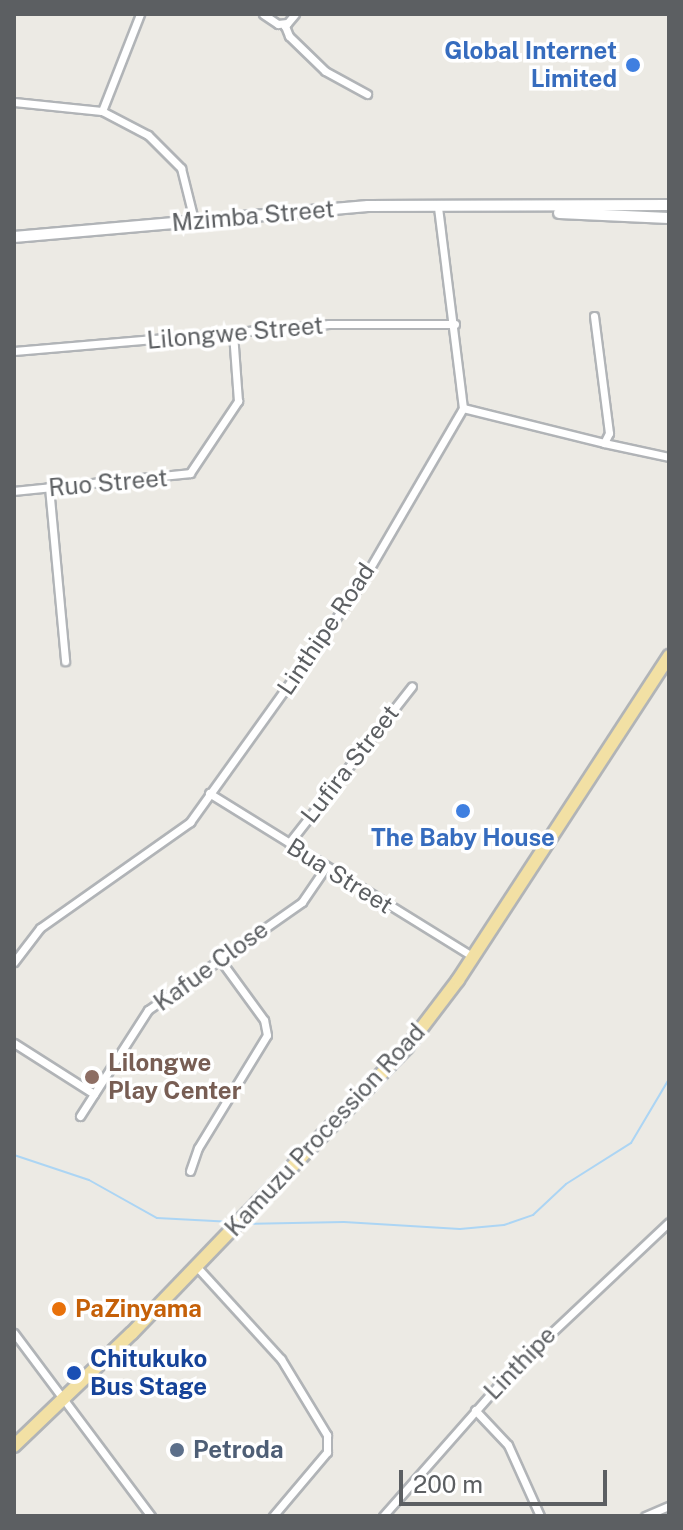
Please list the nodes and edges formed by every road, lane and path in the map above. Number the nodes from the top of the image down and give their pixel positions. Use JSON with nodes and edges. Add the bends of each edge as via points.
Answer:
{"nodes":[{"id":1,"x":140,"y":14,"type":"edge"},
{"id":2,"x":263,"y":14,"type":"edge"},
{"id":3,"x":295,"y":14,"type":"edge"},
{"id":4,"x":287,"y":23,"type":"junction"},
{"id":5,"x":367,"y":94,"type":"dead end"},
{"id":6,"x":14,"y":102,"type":"edge"},
{"id":7,"x":102,"y":111,"type":"junction"},
{"id":8,"x":669,"y":205,"type":"edge"},
{"id":9,"x":438,"y":206,"type":"junction"},
{"id":10,"x":493,"y":207,"type":"junction"},
{"id":11,"x":669,"y":218,"type":"edge"},
{"id":12,"x":194,"y":220,"type":"junction"},
{"id":13,"x":14,"y":237,"type":"edge"},
{"id":14,"x":594,"y":316,"type":"dead end"},
{"id":15,"x":455,"y":324,"type":"junction"},
{"id":16,"x":233,"y":333,"type":"junction"},
{"id":17,"x":14,"y":351,"type":"edge"},
{"id":18,"x":463,"y":408,"type":"junction"},
{"id":19,"x":606,"y":440,"type":"junction"},
{"id":20,"x":669,"y":457,"type":"edge"},
{"id":21,"x":49,"y":487,"type":"junction"},
{"id":22,"x":14,"y":491,"type":"edge"},
{"id":23,"x":669,"y":656,"type":"edge"},
{"id":24,"x":65,"y":661,"type":"dead end"},
{"id":25,"x":412,"y":686,"type":"dead end"},
{"id":26,"x":209,"y":793,"type":"junction"},
{"id":27,"x":289,"y":843,"type":"junction"},
{"id":28,"x":326,"y":867,"type":"junction"},
{"id":29,"x":218,"y":957,"type":"junction"},
{"id":30,"x":473,"y":957,"type":"junction"},
{"id":31,"x":14,"y":962,"type":"edge"},
{"id":32,"x":14,"y":1043,"type":"edge"},
{"id":33,"x":94,"y":1094,"type":"junction"},
{"id":34,"x":80,"y":1116,"type":"dead end"},
{"id":35,"x":190,"y":1171,"type":"dead end"},
{"id":36,"x":669,"y":1222,"type":"edge"},
{"id":37,"x":196,"y":1266,"type":"junction"},
{"id":38,"x":14,"y":1333,"type":"edge"},
{"id":39,"x":61,"y":1401,"type":"junction"},
{"id":40,"x":475,"y":1410,"type":"junction"},
{"id":41,"x":14,"y":1446,"type":"edge"},
{"id":42,"x":669,"y":1506,"type":"edge"},
{"id":43,"x":151,"y":1516,"type":"edge"},
{"id":44,"x":273,"y":1516,"type":"edge"},
{"id":45,"x":383,"y":1516,"type":"edge"},
{"id":46,"x":540,"y":1516,"type":"edge"},
{"id":47,"x":645,"y":1516,"type":"edge"}],
"edges":[{"from":1,"to":7,"type":"street"},
{"from":2,"to":4,"type":"street","via":[[278,24]]},
{"from":3,"to":4,"type":"street"},
{"from":4,"to":5,"type":"street","via":[[286,33],[325,71]]},
{"from":6,"to":7,"type":"street"},
{"from":7,"to":12,"type":"street","via":[[148,135],[173,156]]},
{"from":8,"to":10,"type":"main road"},
{"from":9,"to":10,"type":"main road","name":"Mzimba Street"},
{"from":9,"to":12,"type":"main road","name":"Mzimba Street","via":[[311,209]]},
{"from":9,"to":15,"type":"street"},
{"from":10,"to":11,"type":"main road"},
{"from":12,"to":13,"type":"main road","name":"Mzimba Street"},
{"from":14,"to":19,"type":"street"},
{"from":15,"to":16,"type":"street","name":"Lilongwe Street","via":[[329,324]]},
{"from":15,"to":18,"type":"street"},
{"from":16,"to":17,"type":"street","name":"Lilongwe Street"},
{"from":16,"to":21,"type":"street","name":"Ruo Street","via":[[238,401],[190,473]]},
{"from":18,"to":19,"type":"street"},
{"from":18,"to":26,"type":"street","name":"Linthipe Road","via":[[363,580]]},
{"from":19,"to":20,"type":"street"},
{"from":21,"to":22,"type":"street","name":"Ruo Street"},
{"from":21,"to":24,"type":"street"},
{"from":23,"to":30,"type":"highway","name":"Kamuzu Procession Road"},
{"from":25,"to":27,"type":"street","name":"Lufira Street"},
{"from":26,"to":27,"type":"street","name":"Bua Street"},
{"from":26,"to":31,"type":"street","name":"Linthipe Road","via":[[181,831],[40,928]]},
{"from":27,"to":28,"type":"street","name":"Bua Street"},
{"from":28,"to":29,"type":"street","name":"Kafue Close","via":[[302,902]]},
{"from":28,"to":30,"type":"street","name":"Bua Street"},
{"from":29,"to":33,"type":"street","name":"Kafue Close","via":[[148,1010]]},
{"from":29,"to":35,"type":"street","via":[[264,1020],[267,1035],[198,1148]]},
{"from":30,"to":37,"type":"highway","name":"Kamuzu Procession Road","via":[[388,1070]]},
{"from":32,"to":33,"type":"street"},
{"from":33,"to":34,"type":"street","name":"Kafue Close"},
{"from":36,"to":40,"type":"street","name":"Linthipe","via":[[563,1318]]},
{"from":37,"to":39,"type":"highway","name":"Kamuzu Procession Road"},
{"from":37,"to":44,"type":"street","via":[[281,1359],[327,1435],[327,1452]]},
{"from":38,"to":39,"type":"street"},
{"from":39,"to":41,"type":"highway","name":"Kamuzu Procession Road"},
{"from":39,"to":43,"type":"street"},
{"from":40,"to":45,"type":"street","name":"Linthipe"},
{"from":40,"to":46,"type":"street","via":[[508,1445]]},
{"from":42,"to":47,"type":"street"}]}
